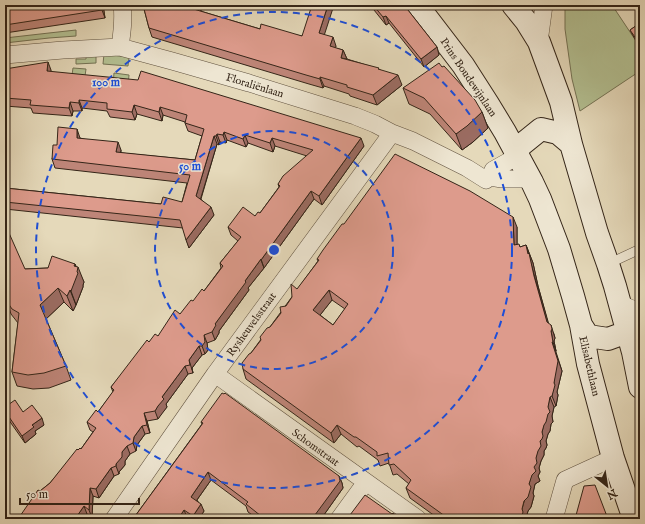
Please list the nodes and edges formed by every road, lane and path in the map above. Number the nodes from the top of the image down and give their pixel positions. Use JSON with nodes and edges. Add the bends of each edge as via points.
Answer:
{"nodes":[{"id":1,"x":122,"y":5,"type":"edge"},
{"id":2,"x":417,"y":5,"type":"edge"},
{"id":3,"x":513,"y":5,"type":"edge"},
{"id":4,"x":544,"y":5,"type":"edge"},
{"id":5,"x":539,"y":42,"type":"junction"},
{"id":6,"x":120,"y":47,"type":"junction"},
{"id":7,"x":5,"y":55,"type":"edge"},
{"id":8,"x":392,"y":132,"type":"junction"},
{"id":9,"x":571,"y":144,"type":"junction"},
{"id":10,"x":516,"y":152,"type":"junction"},
{"id":11,"x":490,"y":177,"type":"junction"},
{"id":12,"x":532,"y":182,"type":"junction"},
{"id":13,"x":545,"y":213,"type":"joint"},
{"id":14,"x":640,"y":249,"type":"edge"},
{"id":15,"x":608,"y":264,"type":"junction"},
{"id":16,"x":620,"y":304,"type":"junction"},
{"id":17,"x":640,"y":312,"type":"edge"},
{"id":18,"x":581,"y":325,"type":"junction"},
{"id":19,"x":634,"y":330,"type":"edge"},
{"id":20,"x":215,"y":374,"type":"junction"},
{"id":21,"x":640,"y":388,"type":"edge"},
{"id":22,"x":613,"y":458,"type":"junction"},
{"id":23,"x":366,"y":482,"type":"junction"},
{"id":24,"x":114,"y":519,"type":"edge"},
{"id":25,"x":339,"y":519,"type":"edge"},
{"id":26,"x":418,"y":519,"type":"edge"},
{"id":27,"x":554,"y":519,"type":"edge"},
{"id":28,"x":634,"y":519,"type":"edge"}],
"edges":[{"from":1,"to":6,"type":"street","via":[[123,30]]},
{"from":2,"to":10,"type":"main road","name":"Prins Boudewijnlaan","via":[[463,64]]},
{"from":3,"to":5,"type":"main road"},
{"from":4,"to":5,"type":"street"},
{"from":5,"to":9,"type":"main road","via":[[561,102]]},
{"from":6,"to":7,"type":"street","name":"Floraliënlaan"},
{"from":6,"to":8,"type":"street","name":"Floraliënlaan","via":[[355,116]]},
{"from":8,"to":11,"type":"street","name":"Floraliënlaan","via":[[467,168],[486,180]]},
{"from":8,"to":20,"type":"street","name":"Rysheuvelsstraat"},
{"from":9,"to":10,"type":"main road","via":[[558,133],[541,130]]},
{"from":9,"to":15,"type":"main road"},
{"from":10,"to":11,"type":"street","via":[[509,161],[493,170]]},
{"from":10,"to":12,"type":"main road","name":"Prins Boudewijnlaan"},
{"from":11,"to":12,"type":"street","name":"Floraliënlaan","via":[[524,179]]},
{"from":12,"to":13,"type":"main road","name":"Prins Boudewijnlaan"},
{"from":13,"to":18,"type":"main road","name":"Elisabethlaan","via":[[559,249]]},
{"from":14,"to":15,"type":"lane"},
{"from":15,"to":16,"type":"main road"},
{"from":16,"to":17,"type":"street"},
{"from":16,"to":19,"type":"main road"},
{"from":18,"to":19,"type":"main road","via":[[588,336],[608,339]]},
{"from":18,"to":22,"type":"main road","name":"Elisabethlaan","via":[[588,364]]},
{"from":19,"to":21,"type":"main road","via":[[633,352]]},
{"from":20,"to":23,"type":"street","name":"Schomstraat"},
{"from":20,"to":24,"type":"street","name":"Rysheuvelsstraat"},
{"from":22,"to":27,"type":"street","via":[[565,480]]},
{"from":22,"to":28,"type":"main road","name":"Elisabethlaan"},
{"from":23,"to":25,"type":"street"},
{"from":23,"to":26,"type":"street","name":"Schomstraat"}]}
